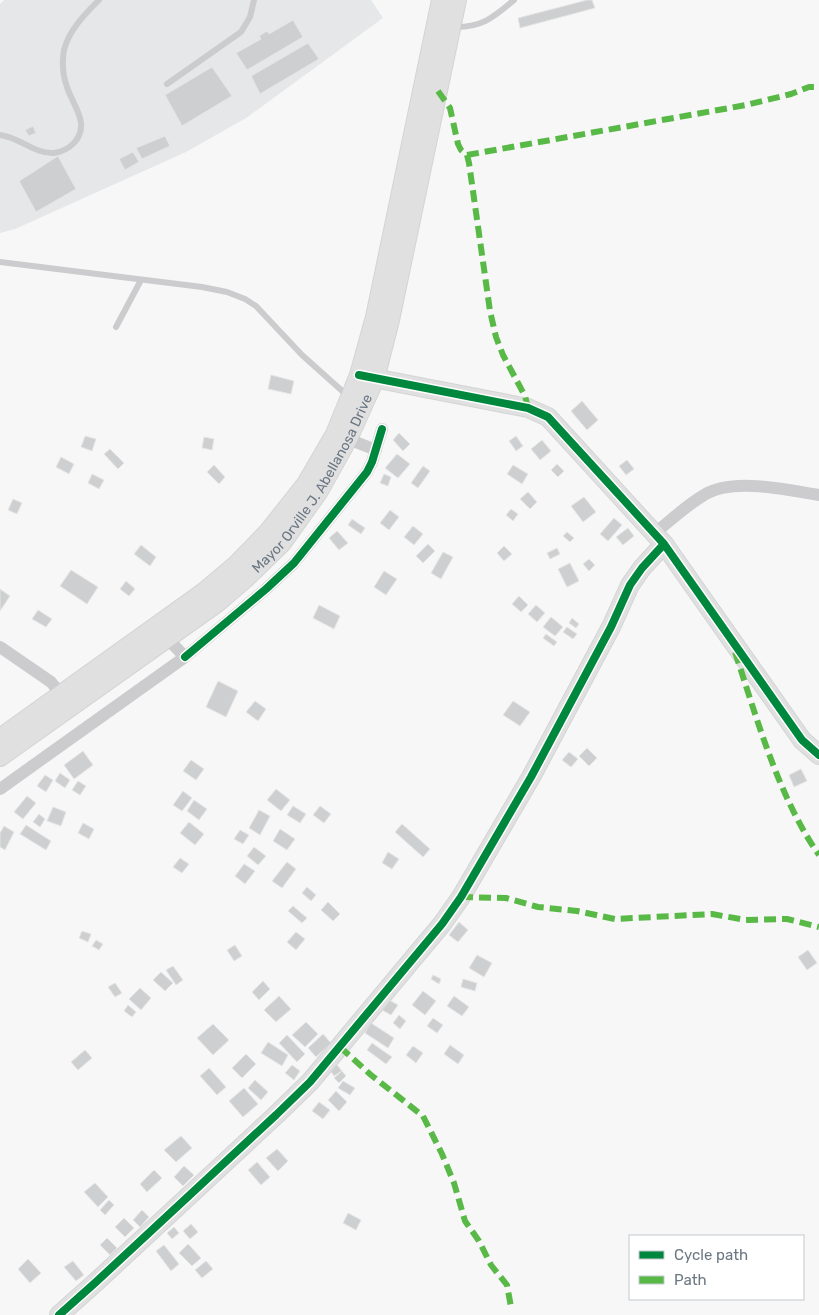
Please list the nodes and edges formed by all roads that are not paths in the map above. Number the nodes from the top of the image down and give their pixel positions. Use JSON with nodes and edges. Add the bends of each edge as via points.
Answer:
{"nodes":[{"id":1,"x":99,"y":0,"type":"edge"},
{"id":2,"x":254,"y":0,"type":"edge"},
{"id":3,"x":441,"y":0,"type":"edge"},
{"id":4,"x":457,"y":0,"type":"edge"},
{"id":5,"x":514,"y":0,"type":"edge"},
{"id":6,"x":444,"y":26,"type":"junction"},
{"id":7,"x":167,"y":84,"type":"dead end"},
{"id":8,"x":0,"y":135,"type":"edge"},
{"id":9,"x":0,"y":262,"type":"edge"},
{"id":10,"x":141,"y":280,"type":"junction"},
{"id":11,"x":116,"y":327,"type":"dead end"},
{"id":12,"x":367,"y":377,"type":"junction"},
{"id":13,"x":350,"y":397,"type":"junction"},
{"id":14,"x":382,"y":429,"type":"dead end"},
{"id":15,"x":348,"y":439,"type":"junction"},
{"id":16,"x":376,"y":450,"type":"junction"},
{"id":17,"x":819,"y":494,"type":"edge"},
{"id":18,"x":659,"y":538,"type":"junction"},
{"id":19,"x":168,"y":638,"type":"junction"},
{"id":20,"x":0,"y":647,"type":"edge"},
{"id":21,"x":185,"y":657,"type":"junction"},
{"id":22,"x":61,"y":694,"type":"junction"},
{"id":23,"x":0,"y":738,"type":"edge"},
{"id":24,"x":819,"y":755,"type":"edge"},
{"id":25,"x":0,"y":757,"type":"edge"},
{"id":26,"x":0,"y":789,"type":"edge"},
{"id":27,"x":59,"y":1315,"type":"edge"}],
"edges":[{"from":1,"to":8,"type":"lane","via":[[70,34],[64,49],[64,77],[82,122],[79,138],[68,149],[54,153],[37,150],[15,138]]},
{"from":2,"to":7,"type":"lane","via":[[250,17],[241,32]]},
{"from":3,"to":6,"type":"street","name":"Mayor Orville J. Abellanosa Drive"},
{"from":4,"to":6,"type":"street","name":"Mayor Orville J. Abellanosa Drive"},
{"from":5,"to":6,"type":"lane","via":[[483,23],[468,28]]},
{"from":6,"to":12,"type":"street","name":"Mayor Orville J. Abellanosa Drive","via":[[375,317]]},
{"from":9,"to":10,"type":"lane"},
{"from":10,"to":11,"type":"lane"},
{"from":10,"to":13,"type":"lane","via":[[202,287],[245,299]]},
{"from":12,"to":13,"type":"street","name":"Mayor Orville J. Abellanosa Drive"},
{"from":12,"to":15,"type":"street","name":"Mayor Orville J. Abellanosa Drive"},
{"from":12,"to":18,"type":"street","via":[[543,413]]},
{"from":13,"to":22,"type":"street","name":"Mayor Orville J. Abellanosa Drive","via":[[335,434],[306,484],[268,532],[236,565],[204,592]]},
{"from":14,"to":16,"type":"street"},
{"from":15,"to":16,"type":"street"},
{"from":15,"to":19,"type":"street","name":"Mayor Orville J. Abellanosa Drive","via":[[319,491],[282,543],[217,603]]},
{"from":16,"to":21,"type":"street","via":[[367,472],[294,563]]},
{"from":17,"to":18,"type":"street","via":[[724,487],[704,494]]},
{"from":18,"to":24,"type":"street","via":[[802,740]]},
{"from":18,"to":27,"type":"street","via":[[630,584],[611,627],[531,777],[442,924],[310,1082]]},
{"from":19,"to":21,"type":"street"},
{"from":19,"to":25,"type":"street","name":"Mayor Orville J. Abellanosa Drive"},
{"from":20,"to":22,"type":"street","via":[[50,682]]},
{"from":21,"to":26,"type":"street"},
{"from":22,"to":23,"type":"street","name":"Mayor Orville J. Abellanosa Drive"}]}
